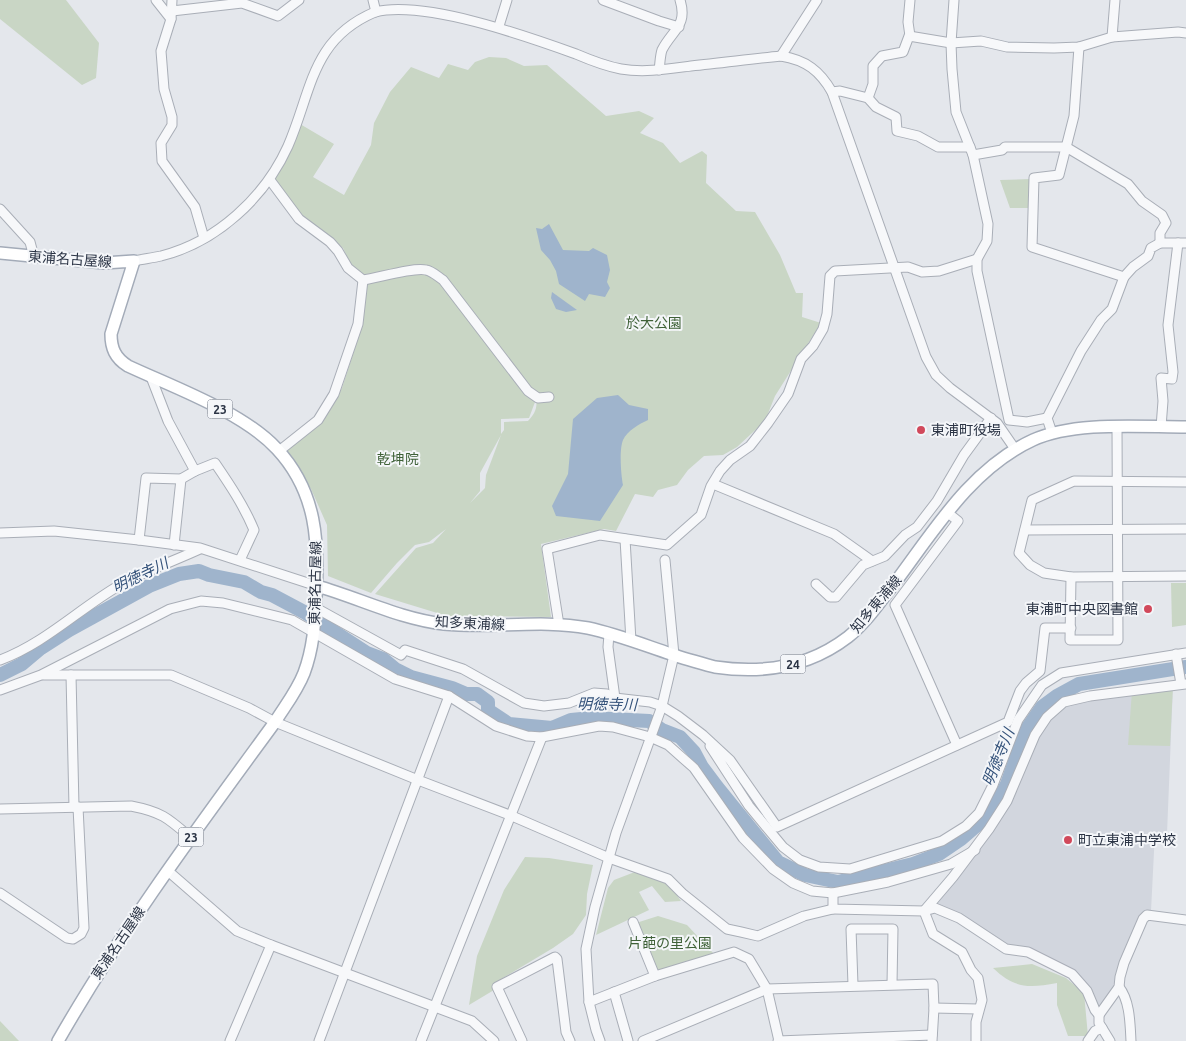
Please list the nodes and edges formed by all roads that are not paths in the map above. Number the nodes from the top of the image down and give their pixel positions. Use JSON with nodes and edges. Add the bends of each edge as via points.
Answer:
{"nodes":[{"id":1,"x":156,"y":0,"type":"edge"},
{"id":2,"x":172,"y":0,"type":"edge"},
{"id":3,"x":299,"y":0,"type":"edge"},
{"id":4,"x":373,"y":0,"type":"edge"},
{"id":5,"x":507,"y":0,"type":"edge"},
{"id":6,"x":603,"y":0,"type":"edge"},
{"id":7,"x":680,"y":0,"type":"edge"},
{"id":8,"x":816,"y":0,"type":"edge"},
{"id":9,"x":910,"y":0,"type":"edge"},
{"id":10,"x":954,"y":0,"type":"edge"},
{"id":11,"x":1115,"y":0,"type":"edge"},
{"id":12,"x":376,"y":12,"type":"junction"},
{"id":13,"x":171,"y":15,"type":"junction"},
{"id":14,"x":499,"y":26,"type":"junction"},
{"id":15,"x":679,"y":27,"type":"junction"},
{"id":16,"x":1186,"y":34,"type":"edge"},
{"id":17,"x":910,"y":36,"type":"junction"},
{"id":18,"x":1112,"y":37,"type":"junction"},
{"id":19,"x":951,"y":43,"type":"junction"},
{"id":20,"x":1080,"y":47,"type":"junction"},
{"id":21,"x":782,"y":56,"type":"junction"},
{"id":22,"x":659,"y":70,"type":"junction"},
{"id":23,"x":832,"y":92,"type":"junction"},
{"id":24,"x":868,"y":98,"type":"junction"},
{"id":25,"x":1066,"y":147,"type":"junction"},
{"id":26,"x":972,"y":151,"type":"junction"},
{"id":27,"x":270,"y":180,"type":"junction"},
{"id":28,"x":0,"y":209,"type":"edge"},
{"id":29,"x":204,"y":238,"type":"junction"},
{"id":30,"x":1160,"y":243,"type":"junction"},
{"id":31,"x":1182,"y":243,"type":"edge"},
{"id":32,"x":0,"y":254,"type":"edge"},
{"id":33,"x":34,"y":257,"type":"junction"},
{"id":34,"x":977,"y":259,"type":"junction"},
{"id":35,"x":134,"y":261,"type":"junction"},
{"id":36,"x":895,"y":267,"type":"junction"},
{"id":37,"x":1124,"y":277,"type":"junction"},
{"id":38,"x":363,"y":280,"type":"junction"},
{"id":39,"x":151,"y":377,"type":"junction"},
{"id":40,"x":168,"y":384,"type":"junction"},
{"id":41,"x":158,"y":397,"type":"junction"},
{"id":42,"x":549,"y":397,"type":"dead end"},
{"id":43,"x":991,"y":418,"type":"junction"},
{"id":44,"x":1047,"y":418,"type":"junction"},
{"id":45,"x":1117,"y":427,"type":"junction"},
{"id":46,"x":1161,"y":427,"type":"junction"},
{"id":47,"x":1186,"y":427,"type":"edge"},
{"id":48,"x":1052,"y":433,"type":"junction"},
{"id":49,"x":1015,"y":450,"type":"junction"},
{"id":50,"x":279,"y":451,"type":"junction"},
{"id":51,"x":195,"y":471,"type":"junction"},
{"id":52,"x":181,"y":479,"type":"junction"},
{"id":53,"x":1118,"y":482,"type":"junction"},
{"id":54,"x":1186,"y":482,"type":"edge"},
{"id":55,"x":713,"y":484,"type":"junction"},
{"id":56,"x":948,"y":512,"type":"junction"},
{"id":57,"x":1186,"y":529,"type":"edge"},
{"id":58,"x":1025,"y":530,"type":"junction"},
{"id":59,"x":1118,"y":530,"type":"junction"},
{"id":60,"x":0,"y":533,"type":"edge"},
{"id":61,"x":625,"y":539,"type":"junction"},
{"id":62,"x":139,"y":540,"type":"junction"},
{"id":63,"x":174,"y":545,"type":"junction"},
{"id":64,"x":200,"y":548,"type":"junction"},
{"id":65,"x":240,"y":560,"type":"junction"},
{"id":66,"x":665,"y":560,"type":"dead end"},
{"id":67,"x":872,"y":561,"type":"junction"},
{"id":68,"x":1118,"y":576,"type":"junction"},
{"id":69,"x":1186,"y":576,"type":"edge"},
{"id":70,"x":1071,"y":577,"type":"junction"},
{"id":71,"x":816,"y":584,"type":"dead end"},
{"id":72,"x":317,"y":586,"type":"junction"},
{"id":73,"x":316,"y":608,"type":"junction"},
{"id":74,"x":560,"y":625,"type":"junction"},
{"id":75,"x":1071,"y":628,"type":"junction"},
{"id":76,"x":314,"y":631,"type":"junction"},
{"id":77,"x":609,"y":634,"type":"junction"},
{"id":78,"x":631,"y":641,"type":"junction"},
{"id":79,"x":1186,"y":653,"type":"edge"},
{"id":80,"x":1176,"y":654,"type":"junction"},
{"id":81,"x":674,"y":655,"type":"junction"},
{"id":82,"x":0,"y":660,"type":"edge"},
{"id":83,"x":41,"y":675,"type":"junction"},
{"id":84,"x":71,"y":675,"type":"junction"},
{"id":85,"x":1183,"y":684,"type":"edge"},
{"id":86,"x":0,"y":690,"type":"edge"},
{"id":87,"x":449,"y":696,"type":"junction"},
{"id":88,"x":615,"y":698,"type":"junction"},
{"id":89,"x":662,"y":706,"type":"junction"},
{"id":90,"x":275,"y":722,"type":"junction"},
{"id":91,"x":703,"y":735,"type":"junction"},
{"id":92,"x":542,"y":737,"type":"junction"},
{"id":93,"x":650,"y":737,"type":"junction"},
{"id":94,"x":957,"y":745,"type":"junction"},
{"id":95,"x":418,"y":780,"type":"junction"},
{"id":96,"x":76,"y":807,"type":"junction"},
{"id":97,"x":0,"y":809,"type":"edge"},
{"id":98,"x":512,"y":816,"type":"junction"},
{"id":99,"x":191,"y":838,"type":"junction"},
{"id":100,"x":975,"y":850,"type":"junction"},
{"id":101,"x":609,"y":858,"type":"junction"},
{"id":102,"x":168,"y":871,"type":"junction"},
{"id":103,"x":0,"y":893,"type":"edge"},
{"id":104,"x":833,"y":893,"type":"junction"},
{"id":105,"x":833,"y":910,"type":"junction"},
{"id":106,"x":924,"y":910,"type":"junction"},
{"id":107,"x":1186,"y":920,"type":"edge"},
{"id":108,"x":633,"y":922,"type":"dead end"},
{"id":109,"x":271,"y":945,"type":"junction"},
{"id":110,"x":346,"y":972,"type":"junction"},
{"id":111,"x":654,"y":976,"type":"junction"},
{"id":112,"x":892,"y":984,"type":"junction"},
{"id":113,"x":853,"y":985,"type":"junction"},
{"id":114,"x":1119,"y":987,"type":"junction"},
{"id":115,"x":767,"y":989,"type":"junction"},
{"id":116,"x":614,"y":992,"type":"junction"},
{"id":117,"x":589,"y":1002,"type":"junction"},
{"id":118,"x":435,"y":1007,"type":"junction"},
{"id":119,"x":934,"y":1008,"type":"junction"},
{"id":120,"x":978,"y":1009,"type":"junction"},
{"id":121,"x":1099,"y":1015,"type":"junction"},
{"id":122,"x":1102,"y":1028,"type":"junction"},
{"id":123,"x":932,"y":1038,"type":"edge"},
{"id":124,"x":58,"y":1041,"type":"edge"},
{"id":125,"x":230,"y":1041,"type":"edge"},
{"id":126,"x":319,"y":1041,"type":"edge"},
{"id":127,"x":422,"y":1041,"type":"edge"},
{"id":128,"x":494,"y":1041,"type":"edge"},
{"id":129,"x":522,"y":1041,"type":"edge"},
{"id":130,"x":570,"y":1041,"type":"edge"},
{"id":131,"x":600,"y":1041,"type":"edge"},
{"id":132,"x":628,"y":1041,"type":"edge"},
{"id":133,"x":643,"y":1041,"type":"edge"},
{"id":134,"x":779,"y":1041,"type":"edge"},
{"id":135,"x":976,"y":1041,"type":"edge"},
{"id":136,"x":1088,"y":1041,"type":"edge"},
{"id":137,"x":1110,"y":1041,"type":"edge"},
{"id":138,"x":1131,"y":1041,"type":"edge"}],
"edges":[{"from":1,"to":13,"type":"street"},
{"from":2,"to":13,"type":"street"},
{"from":3,"to":13,"type":"street","via":[[278,16],[242,3]]},
{"from":4,"to":12,"type":"street"},
{"from":5,"to":14,"type":"street"},
{"from":6,"to":15,"type":"street"},
{"from":7,"to":15,"type":"street","via":[[682,17]]},
{"from":8,"to":21,"type":"street"},
{"from":9,"to":17,"type":"street"},
{"from":10,"to":19,"type":"street"},
{"from":11,"to":18,"type":"street"},
{"from":12,"to":14,"type":"street","via":[[403,7],[433,8]]},
{"from":12,"to":27,"type":"street","via":[[345,30],[323,55],[288,146]]},
{"from":13,"to":29,"type":"street","via":[[161,51],[161,64],[172,125],[160,152],[162,161],[195,207]]},
{"from":14,"to":22,"type":"street","via":[[608,66],[633,71]]},
{"from":15,"to":22,"type":"street","via":[[662,51]]},
{"from":16,"to":18,"type":"street"},
{"from":17,"to":19,"type":"street"},
{"from":17,"to":24,"type":"street","via":[[903,52],[882,56],[873,66],[873,84]]},
{"from":18,"to":20,"type":"street"},
{"from":19,"to":20,"type":"street","via":[[981,41],[1007,47]]},
{"from":19,"to":26,"type":"street","via":[[956,112]]},
{"from":20,"to":25,"type":"street","via":[[1074,116]]},
{"from":21,"to":22,"type":"street"},
{"from":21,"to":23,"type":"street","via":[[809,66],[824,78]]},
{"from":23,"to":24,"type":"street"},
{"from":23,"to":36,"type":"street"},
{"from":24,"to":26,"type":"street","via":[[876,107],[896,117],[897,131],[918,136],[938,147]]},
{"from":25,"to":26,"type":"street","via":[[1005,147],[1002,150]]},
{"from":25,"to":30,"type":"street","via":[[1128,184],[1142,201],[1162,215],[1166,223],[1160,233]]},
{"from":25,"to":37,"type":"street","via":[[1059,175],[1034,178],[1032,247]]},
{"from":26,"to":34,"type":"street","via":[[988,224],[987,241]]},
{"from":27,"to":29,"type":"street","via":[[236,216]]},
{"from":27,"to":38,"type":"street","via":[[299,219],[330,242],[348,268]]},
{"from":28,"to":33,"type":"street","via":[[30,242]]},
{"from":29,"to":35,"type":"street","via":[[162,256]]},
{"from":30,"to":31,"type":"street"},
{"from":30,"to":37,"type":"street","via":[[1151,248],[1148,256]]},
{"from":31,"to":46,"type":"street","via":[[1168,326],[1173,372],[1172,379],[1161,378]]},
{"from":32,"to":33,"type":"main road","name":"東浦名古屋線"},
{"from":33,"to":35,"type":"main road","name":"東浦名古屋線"},
{"from":34,"to":36,"type":"street","via":[[939,271],[922,272]]},
{"from":34,"to":44,"type":"street","via":[[1008,420],[1027,422]]},
{"from":35,"to":39,"type":"main road","name":"東浦名古屋線","number":"23","via":[[112,327],[111,340],[114,352],[122,362]]},
{"from":36,"to":43,"type":"street","via":[[926,357],[936,374]]},
{"from":36,"to":55,"type":"street","via":[[834,271],[830,276],[823,329],[801,359],[788,394],[750,446],[730,460]]},
{"from":37,"to":44,"type":"street","via":[[1112,309],[1081,350]]},
{"from":38,"to":42,"type":"street","via":[[414,269],[432,272],[443,280],[528,391],[538,398]]},
{"from":38,"to":50,"type":"street","via":[[358,324],[334,394],[318,420]]},
{"from":39,"to":40,"type":"main road","name":"東浦名古屋線","number":"23"},
{"from":39,"to":41,"type":"street"},
{"from":40,"to":41,"type":"street","via":[[160,387]]},
{"from":40,"to":50,"type":"main road","name":"東浦名古屋線","number":"23","via":[[240,419]]},
{"from":41,"to":51,"type":"street"},
{"from":43,"to":49,"type":"street"},
{"from":43,"to":67,"type":"street","via":[[917,527],[885,556]]},
{"from":44,"to":48,"type":"street"},
{"from":45,"to":46,"type":"main road","name":"知多東浦線","number":"24"},
{"from":45,"to":48,"type":"main road","name":"知多東浦線","number":"24","via":[[1075,428]]},
{"from":45,"to":53,"type":"street"},
{"from":46,"to":47,"type":"main road","name":"知多東浦線","number":"24"},
{"from":48,"to":49,"type":"main road","name":"知多東浦線","number":"24"},
{"from":49,"to":56,"type":"main road","name":"知多東浦線","number":"24","via":[[986,470]]},
{"from":50,"to":72,"type":"main road","name":"東浦名古屋線","number":"23","via":[[298,479],[311,511],[318,546]]},
{"from":51,"to":52,"type":"street"},
{"from":51,"to":65,"type":"street","via":[[215,463],[247,514],[254,530]]},
{"from":52,"to":62,"type":"street","via":[[146,478]]},
{"from":52,"to":63,"type":"street"},
{"from":53,"to":54,"type":"street"},
{"from":53,"to":58,"type":"street","via":[[1074,481],[1032,500]]},
{"from":53,"to":59,"type":"street"},
{"from":55,"to":61,"type":"street","via":[[701,515],[667,545]]},
{"from":55,"to":67,"type":"street","via":[[834,534]]},
{"from":56,"to":81,"type":"main road","name":"知多東浦線","number":"24","via":[[884,598],[849,636],[834,646],[800,663],[775,669],[732,669]]},
{"from":56,"to":94,"type":"street","via":[[958,521],[895,605]]},
{"from":57,"to":59,"type":"street"},
{"from":58,"to":59,"type":"street"},
{"from":58,"to":70,"type":"street","via":[[1019,553],[1030,565],[1044,573]]},
{"from":59,"to":68,"type":"street"},
{"from":60,"to":62,"type":"street","via":[[54,531]]},
{"from":61,"to":74,"type":"street","via":[[600,535],[547,549]]},
{"from":61,"to":78,"type":"street"},
{"from":62,"to":63,"type":"street"},
{"from":63,"to":64,"type":"street"},
{"from":64,"to":65,"type":"street"},
{"from":64,"to":82,"type":"street","via":[[120,585],[33,643]]},
{"from":65,"to":72,"type":"street"},
{"from":66,"to":81,"type":"street"},
{"from":67,"to":71,"type":"street","via":[[863,565],[836,597],[830,597]]},
{"from":68,"to":69,"type":"street"},
{"from":68,"to":70,"type":"street"},
{"from":68,"to":75,"type":"street","via":[[1118,640],[1070,640]]},
{"from":70,"to":75,"type":"street"},
{"from":72,"to":73,"type":"main road","name":"東浦名古屋線","number":"23"},
{"from":72,"to":74,"type":"main road","name":"知多東浦線","number":"24","via":[[418,620],[442,624]]},
{"from":73,"to":76,"type":"main road","name":"東浦名古屋線","number":"23"},
{"from":73,"to":88,"type":"street","via":[[401,655],[405,650],[463,669],[524,703],[544,706],[569,703],[594,693]]},
{"from":74,"to":77,"type":"main road","name":"知多東浦線","number":"24"},
{"from":75,"to":94,"type":"street","via":[[1045,628],[1040,672],[1020,691],[1008,722]]},
{"from":76,"to":83,"type":"street","via":[[292,620],[223,603],[201,601],[170,609]]},
{"from":76,"to":87,"type":"street","via":[[395,679]]},
{"from":76,"to":90,"type":"main road","name":"東浦名古屋線","number":"23","via":[[304,673]]},
{"from":77,"to":78,"type":"main road","name":"知多東浦線","number":"24"},
{"from":77,"to":88,"type":"street"},
{"from":78,"to":81,"type":"main road","name":"知多東浦線","number":"24"},
{"from":79,"to":80,"type":"street"},
{"from":80,"to":85,"type":"street"},
{"from":80,"to":91,"type":"street","via":[[1061,673],[1042,685],[1018,720],[993,784],[978,813],[966,826],[942,841],[850,869],[819,867],[800,860],[783,847],[749,806]]},
{"from":81,"to":89,"type":"street"},
{"from":83,"to":84,"type":"street"},
{"from":83,"to":86,"type":"street"},
{"from":84,"to":90,"type":"street","via":[[171,675]]},
{"from":84,"to":96,"type":"street"},
{"from":85,"to":100,"type":"street","via":[[1064,702],[1047,717],[1035,735],[1007,801]]},
{"from":87,"to":92,"type":"street","via":[[496,726],[527,736]]},
{"from":87,"to":95,"type":"street"},
{"from":88,"to":89,"type":"street"},
{"from":89,"to":91,"type":"street"},
{"from":89,"to":93,"type":"street"},
{"from":90,"to":95,"type":"street"},
{"from":90,"to":99,"type":"main road","name":"東浦名古屋線","number":"23"},
{"from":91,"to":94,"type":"street","via":[[730,760],[777,827]]},
{"from":92,"to":93,"type":"street","via":[[599,726],[613,726]]},
{"from":92,"to":98,"type":"street"},
{"from":93,"to":101,"type":"street"},
{"from":93,"to":104,"type":"street","via":[[668,745],[694,768],[743,838],[773,869],[793,883]]},
{"from":95,"to":98,"type":"street"},
{"from":95,"to":110,"type":"street"},
{"from":96,"to":97,"type":"street"},
{"from":96,"to":99,"type":"street","via":[[122,806],[149,810],[166,816]]},
{"from":96,"to":103,"type":"street","via":[[84,928],[81,934],[73,939],[67,938]]},
{"from":98,"to":101,"type":"street"},
{"from":98,"to":118,"type":"street"},
{"from":99,"to":102,"type":"main road","name":"東浦名古屋線","number":"23"},
{"from":100,"to":104,"type":"street","via":[[951,864]]},
{"from":100,"to":106,"type":"street"},
{"from":101,"to":105,"type":"street","via":[[668,879],[728,929],[758,936],[804,916]]},
{"from":101,"to":117,"type":"street","via":[[586,949]]},
{"from":102,"to":109,"type":"street","via":[[237,930]]},
{"from":102,"to":124,"type":"main road","name":"東浦名古屋線","number":"23","via":[[123,934]]},
{"from":104,"to":105,"type":"street"},
{"from":105,"to":106,"type":"street"},
{"from":106,"to":120,"type":"street","via":[[933,934],[962,952],[978,978],[982,1000]]},
{"from":106,"to":121,"type":"street","via":[[935,908],[958,918],[1006,949],[1028,952],[1072,974],[1087,991]]},
{"from":107,"to":114,"type":"street","via":[[1147,915],[1124,963]]},
{"from":108,"to":111,"type":"street"},
{"from":109,"to":110,"type":"street"},
{"from":109,"to":125,"type":"street"},
{"from":110,"to":118,"type":"street"},
{"from":110,"to":126,"type":"street"},
{"from":111,"to":115,"type":"street","via":[[734,952],[749,959]]},
{"from":111,"to":116,"type":"street"},
{"from":112,"to":113,"type":"street"},
{"from":112,"to":113,"type":"street","via":[[893,929],[852,929]]},
{"from":112,"to":119,"type":"street","via":[[934,984]]},
{"from":113,"to":115,"type":"street"},
{"from":114,"to":121,"type":"street"},
{"from":114,"to":138,"type":"street","via":[[1126,999]]},
{"from":115,"to":133,"type":"street"},
{"from":115,"to":134,"type":"street"},
{"from":116,"to":117,"type":"street"},
{"from":116,"to":132,"type":"street"},
{"from":117,"to":131,"type":"street"},
{"from":118,"to":127,"type":"street"},
{"from":118,"to":128,"type":"street","via":[[472,1021]]},
{"from":119,"to":120,"type":"street"},
{"from":119,"to":123,"type":"street"},
{"from":120,"to":135,"type":"street"},
{"from":121,"to":122,"type":"street"},
{"from":122,"to":136,"type":"street","via":[[1095,1031]]},
{"from":122,"to":137,"type":"street"},
{"from":123,"to":134,"type":"street"},
{"from":129,"to":130,"type":"street","via":[[497,987],[555,957]]}]}
